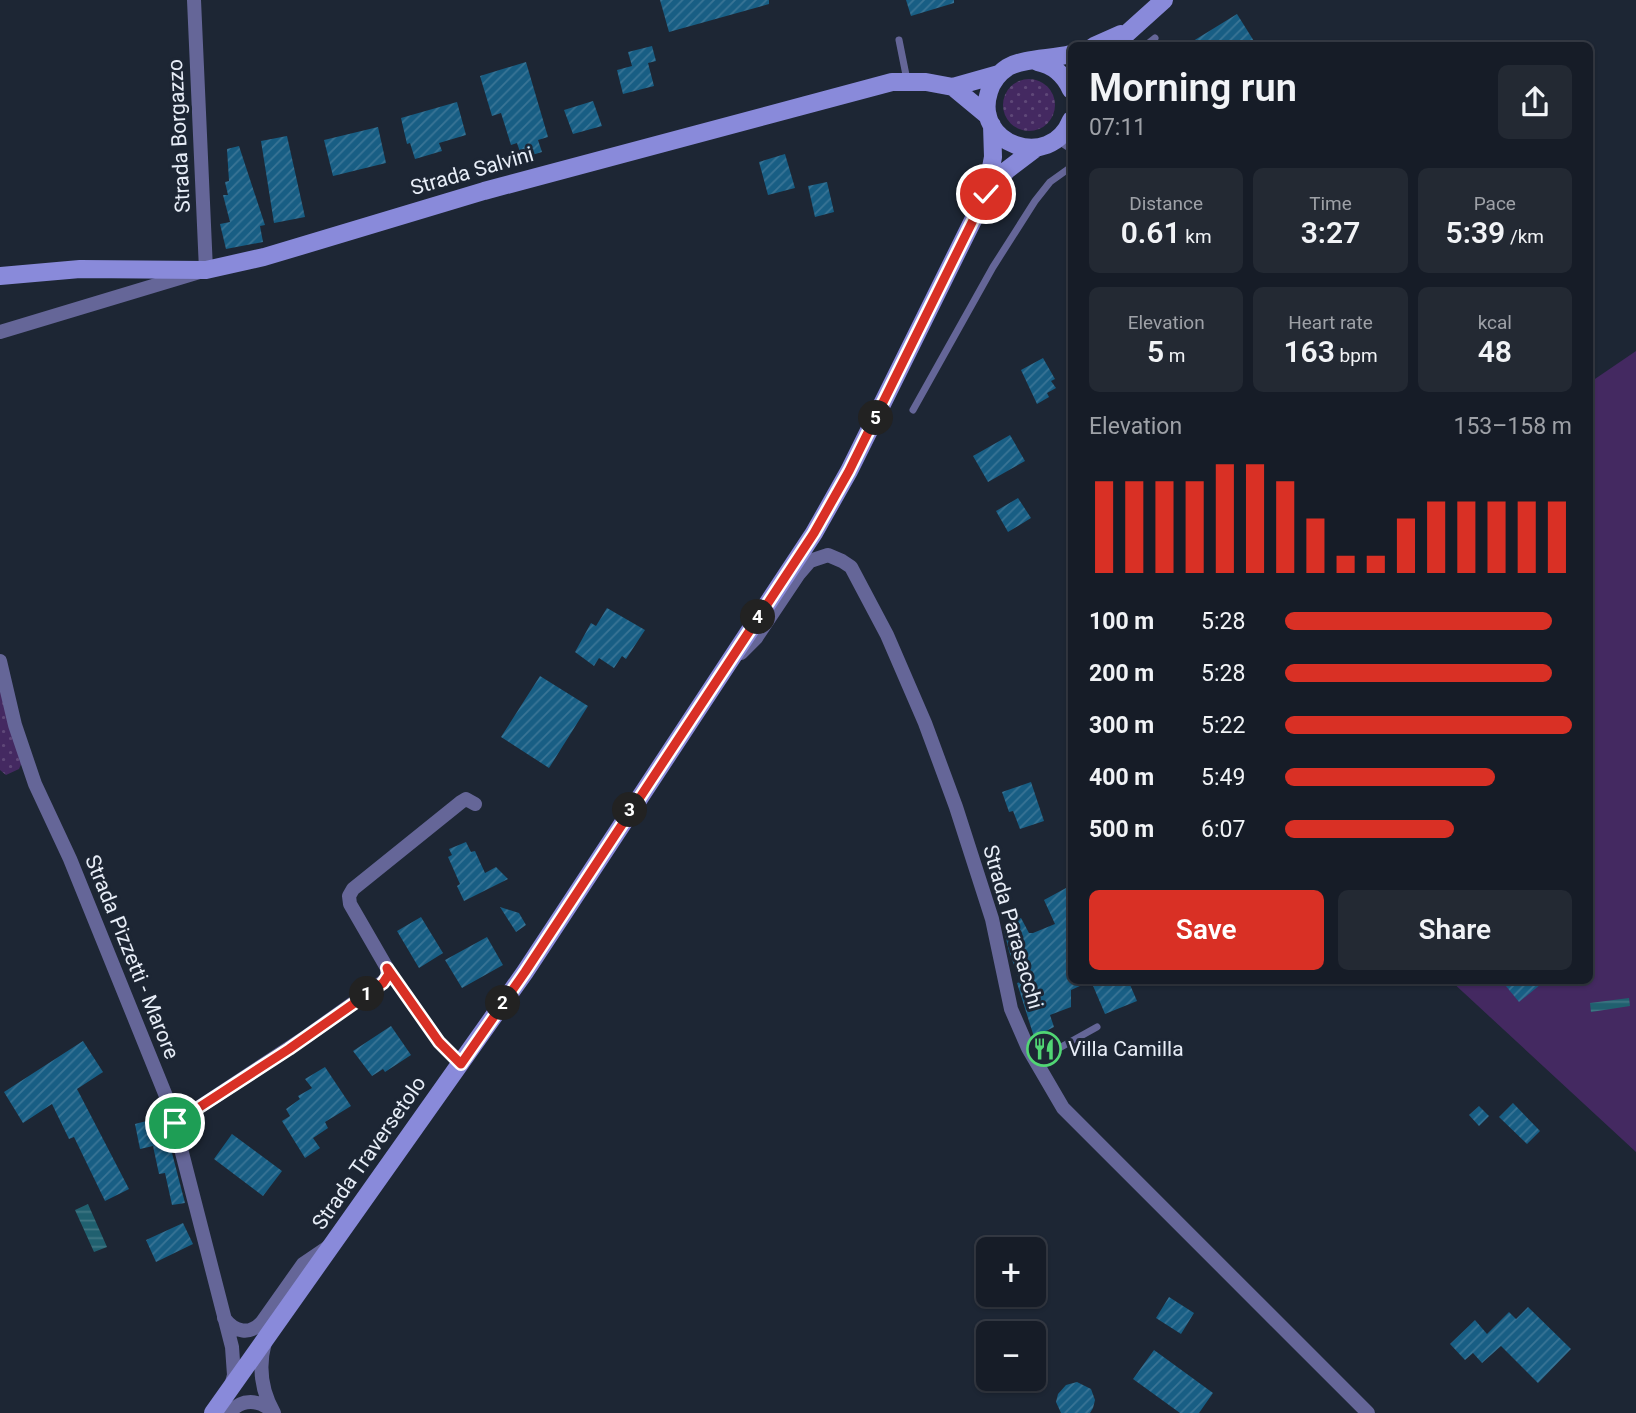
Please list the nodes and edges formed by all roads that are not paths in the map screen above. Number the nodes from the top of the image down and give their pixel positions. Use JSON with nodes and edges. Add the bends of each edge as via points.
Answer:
{"nodes":[{"id":1,"x":194,"y":0,"type":"edge"},
{"id":2,"x":1164,"y":0,"type":"edge"},
{"id":3,"x":1127,"y":31,"type":"junction"},
{"id":4,"x":1155,"y":38,"type":"dead end"},
{"id":5,"x":899,"y":40,"type":"dead end"},
{"id":6,"x":1103,"y":42,"type":"edge"},
{"id":7,"x":1117,"y":42,"type":"edge"},
{"id":8,"x":1150,"y":42,"type":"edge"},
{"id":9,"x":1068,"y":55,"type":"edge"},
{"id":10,"x":1033,"y":61,"type":"junction"},
{"id":11,"x":999,"y":74,"type":"junction"},
{"id":12,"x":906,"y":81,"type":"junction"},
{"id":13,"x":1068,"y":84,"type":"edge"},
{"id":14,"x":953,"y":87,"type":"junction"},
{"id":15,"x":990,"y":121,"type":"junction"},
{"id":16,"x":1064,"y":144,"type":"edge"},
{"id":17,"x":1036,"y":148,"type":"junction"},
{"id":18,"x":1068,"y":169,"type":"edge"},
{"id":19,"x":986,"y":194,"type":"junction"},
{"id":20,"x":206,"y":270,"type":"junction"},
{"id":21,"x":0,"y":276,"type":"edge"},
{"id":22,"x":0,"y":332,"type":"edge"},
{"id":23,"x":913,"y":410,"type":"dead end"},
{"id":24,"x":0,"y":661,"type":"edge"},
{"id":25,"x":722,"y":671,"type":"junction"},
{"id":26,"x":475,"y":804,"type":"dead end"},
{"id":27,"x":387,"y":968,"type":"junction"},
{"id":28,"x":1097,"y":1027,"type":"dead end"},
{"id":29,"x":1036,"y":1061,"type":"junction"},
{"id":30,"x":461,"y":1064,"type":"junction"},
{"id":31,"x":175,"y":1123,"type":"junction"},
{"id":32,"x":334,"y":1241,"type":"junction"},
{"id":33,"x":222,"y":1314,"type":"junction"},
{"id":34,"x":269,"y":1334,"type":"junction"},
{"id":35,"x":229,"y":1391,"type":"junction"},
{"id":36,"x":273,"y":1412,"type":"edge"},
{"id":37,"x":213,"y":1413,"type":"edge"},
{"id":38,"x":229,"y":1413,"type":"edge"},
{"id":39,"x":1368,"y":1413,"type":"edge"}],
"edges":[{"from":1,"to":20,"type":"street","name":"Strada Borgazzo"},
{"from":2,"to":3,"type":"main road"},
{"from":3,"to":6,"type":"main road"},
{"from":3,"to":7,"type":"main road"},
{"from":4,"to":8,"type":"lane"},
{"from":5,"to":12,"type":"lane"},
{"from":9,"to":10,"type":"main road"},
{"from":10,"to":11,"type":"main road"},
{"from":10,"to":13,"type":"main road","via":[[1056,70]]},
{"from":11,"to":14,"type":"main road","name":"Strada Salvini"},
{"from":11,"to":15,"type":"main road","name":"Strada Traversetolo","via":[[988,96]]},
{"from":12,"to":14,"type":"main road","name":"Strada Salvini"},
{"from":12,"to":20,"type":"main road","name":"Strada Salvini","via":[[738,122]]},
{"from":14,"to":15,"type":"main road"},
{"from":15,"to":17,"type":"main road","via":[[998,134],[1014,145]]},
{"from":15,"to":19,"type":"main road","name":"Strada Traversetolo","via":[[993,157]]},
{"from":16,"to":17,"type":"main road","name":"Strada Traversetolo"},
{"from":17,"to":19,"type":"main road","name":"Strada Traversetolo"},
{"from":18,"to":23,"type":"lane","via":[[1035,201]]},
{"from":19,"to":25,"type":"main road","name":"Strada Traversetolo","via":[[849,471],[807,544]]},
{"from":20,"to":21,"type":"main road","name":"Strada Salvini","via":[[80,269]]},
{"from":20,"to":22,"type":"street"},
{"from":24,"to":31,"type":"street","name":"Strada Pizzetti - Marore","via":[[35,783]]},
{"from":25,"to":29,"type":"street","name":"Strada Parasacchi","via":[[756,638],[810,561],[828,555],[851,567],[925,723],[992,919],[1011,1009]]},
{"from":25,"to":30,"type":"main road","name":"Strada Traversetolo"},
{"from":26,"to":27,"type":"street","via":[[466,799],[461,802],[349,895]]},
{"from":27,"to":30,"type":"lane","via":[[439,1042]]},
{"from":27,"to":31,"type":"street","via":[[383,983]]},
{"from":28,"to":29,"type":"lane"},
{"from":29,"to":39,"type":"street","name":"Strada Parasacchi","via":[[1063,1108]]},
{"from":30,"to":32,"type":"main road","name":"Strada Traversetolo"},
{"from":31,"to":33,"type":"street","name":"Strada Pizzetti - Marore"},
{"from":32,"to":33,"type":"street","via":[[303,1264],[255,1329],[237,1330]]},
{"from":32,"to":34,"type":"main road","name":"Strada Traversetolo"},
{"from":33,"to":35,"type":"street","name":"Strada Pizzetti - Marore","via":[[234,1355]]},
{"from":34,"to":35,"type":"main road","name":"Strada Traversetolo"},
{"from":34,"to":36,"type":"street","via":[[261,1373]]},
{"from":35,"to":37,"type":"main road","name":"Strada Traversetolo"},
{"from":36,"to":38,"type":"street","via":[[250,1402]]}]}
